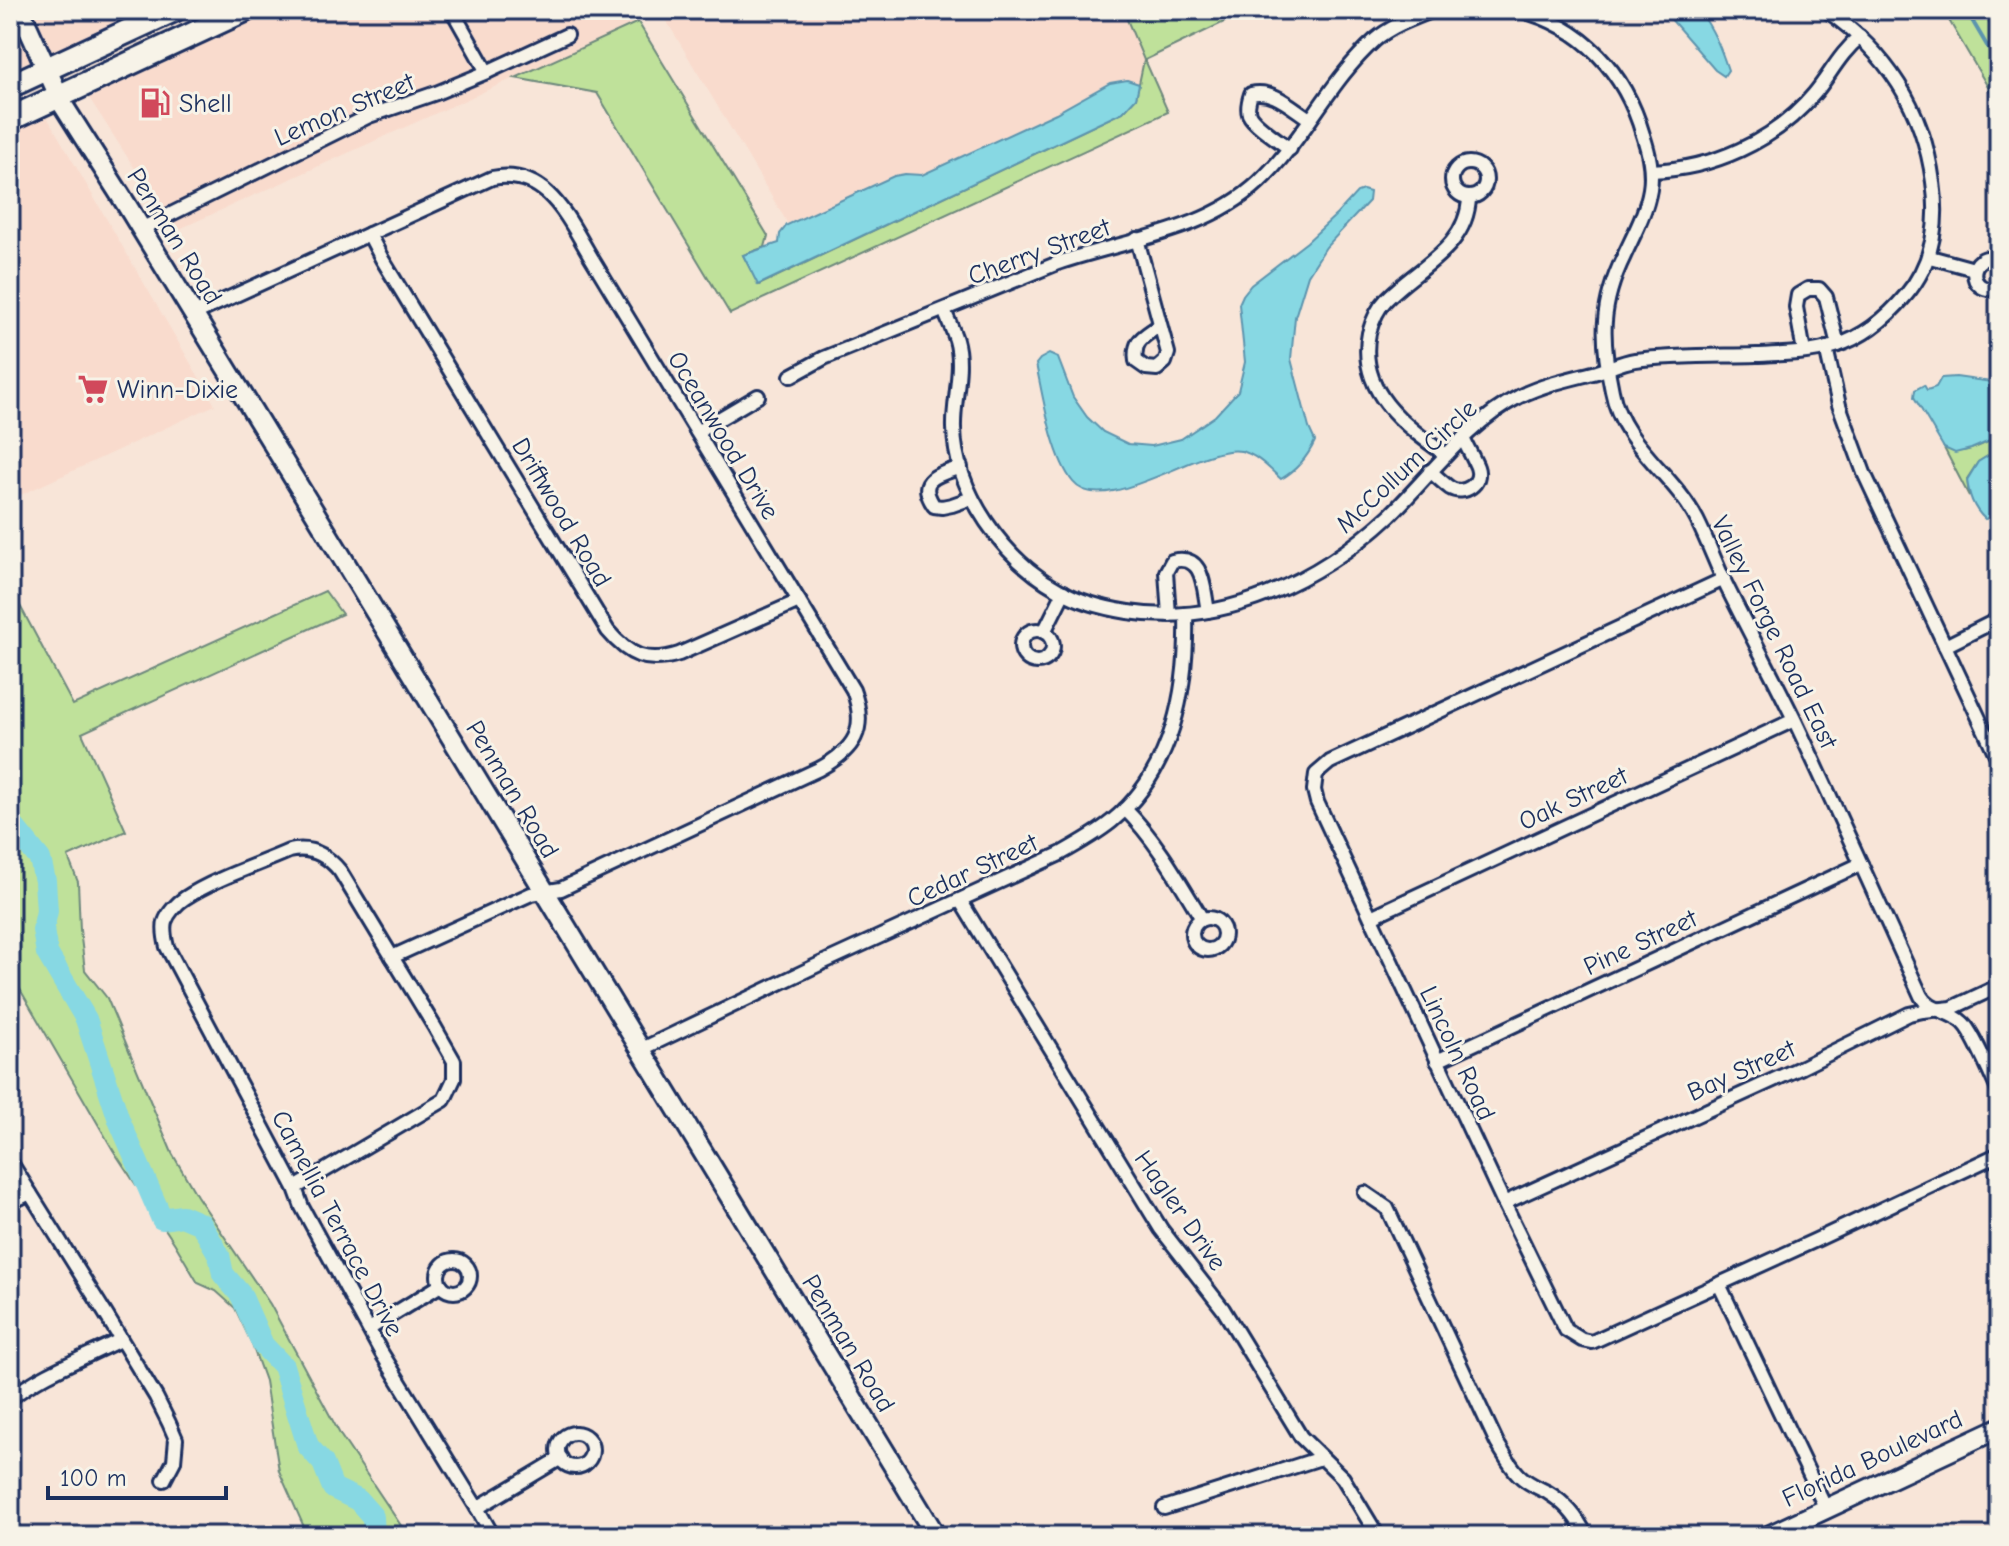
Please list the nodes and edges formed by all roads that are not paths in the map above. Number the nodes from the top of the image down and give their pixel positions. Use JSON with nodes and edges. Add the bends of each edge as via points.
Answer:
{"nodes":[{"id":1,"x":20,"y":10,"type":"edge"},
{"id":2,"x":174,"y":10,"type":"edge"},
{"id":3,"x":452,"y":10,"type":"edge"},
{"id":4,"x":1434,"y":10,"type":"edge"},
{"id":5,"x":1518,"y":10,"type":"edge"},
{"id":6,"x":1826,"y":10,"type":"edge"},
{"id":7,"x":1536,"y":12,"type":"edge"},
{"id":8,"x":232,"y":13,"type":"edge"},
{"id":9,"x":567,"y":35,"type":"dead end"},
{"id":10,"x":1860,"y":37,"type":"junction"},
{"id":11,"x":46,"y":69,"type":"junction"},
{"id":12,"x":487,"y":72,"type":"junction"},
{"id":13,"x":10,"y":86,"type":"edge"},
{"id":14,"x":58,"y":97,"type":"junction"},
{"id":15,"x":10,"y":119,"type":"edge"},
{"id":16,"x":1310,"y":119,"type":"junction"},
{"id":17,"x":1290,"y":149,"type":"junction"},
{"id":18,"x":1651,"y":171,"type":"junction"},
{"id":19,"x":1469,"y":198,"type":"dead end"},
{"id":20,"x":141,"y":229,"type":"junction"},
{"id":21,"x":369,"y":234,"type":"junction"},
{"id":22,"x":1137,"y":239,"type":"junction"},
{"id":23,"x":1930,"y":257,"type":"junction"},
{"id":24,"x":1999,"y":259,"type":"edge"},
{"id":25,"x":1974,"y":269,"type":"junction"},
{"id":26,"x":1999,"y":288,"type":"edge"},
{"id":27,"x":944,"y":310,"type":"junction"},
{"id":28,"x":194,"y":314,"type":"junction"},
{"id":29,"x":1160,"y":325,"type":"dead end"},
{"id":30,"x":1832,"y":347,"type":"junction"},
{"id":31,"x":1804,"y":352,"type":"junction"},
{"id":32,"x":1607,"y":368,"type":"junction"},
{"id":33,"x":791,"y":376,"type":"dead end"},
{"id":34,"x":758,"y":396,"type":"dead end"},
{"id":35,"x":697,"y":432,"type":"junction"},
{"id":36,"x":1463,"y":438,"type":"junction"},
{"id":37,"x":1446,"y":455,"type":"junction"},
{"id":38,"x":961,"y":467,"type":"junction"},
{"id":39,"x":1430,"y":471,"type":"junction"},
{"id":40,"x":972,"y":498,"type":"junction"},
{"id":41,"x":1724,"y":579,"type":"junction"},
{"id":42,"x":1064,"y":592,"type":"junction"},
{"id":43,"x":799,"y":601,"type":"junction"},
{"id":44,"x":1208,"y":611,"type":"junction"},
{"id":45,"x":1186,"y":614,"type":"junction"},
{"id":46,"x":1169,"y":615,"type":"junction"},
{"id":47,"x":1999,"y":619,"type":"edge"},
{"id":48,"x":1044,"y":632,"type":"dead end"},
{"id":49,"x":1945,"y":646,"type":"junction"},
{"id":50,"x":1794,"y":720,"type":"junction"},
{"id":51,"x":1999,"y":761,"type":"edge"},
{"id":52,"x":1125,"y":809,"type":"junction"},
{"id":53,"x":1861,"y":864,"type":"junction"},
{"id":54,"x":545,"y":893,"type":"junction"},
{"id":55,"x":960,"y":900,"type":"junction"},
{"id":56,"x":1371,"y":917,"type":"junction"},
{"id":57,"x":1202,"y":919,"type":"dead end"},
{"id":58,"x":392,"y":957,"type":"junction"},
{"id":59,"x":1999,"y":986,"type":"edge"},
{"id":60,"x":1937,"y":1010,"type":"junction"},
{"id":61,"x":640,"y":1050,"type":"junction"},
{"id":62,"x":1437,"y":1061,"type":"junction"},
{"id":63,"x":1999,"y":1092,"type":"edge"},
{"id":64,"x":1999,"y":1154,"type":"edge"},
{"id":65,"x":10,"y":1161,"type":"edge"},
{"id":66,"x":295,"y":1188,"type":"junction"},
{"id":67,"x":30,"y":1193,"type":"junction"},
{"id":68,"x":1365,"y":1193,"type":"dead end"},
{"id":69,"x":10,"y":1203,"type":"edge"},
{"id":70,"x":1504,"y":1203,"type":"junction"},
{"id":71,"x":1719,"y":1284,"type":"junction"},
{"id":72,"x":441,"y":1285,"type":"dead end"},
{"id":73,"x":369,"y":1329,"type":"junction"},
{"id":74,"x":120,"y":1340,"type":"junction"},
{"id":75,"x":10,"y":1399,"type":"edge"},
{"id":76,"x":1999,"y":1428,"type":"edge"},
{"id":77,"x":561,"y":1458,"type":"dead end"},
{"id":78,"x":1321,"y":1458,"type":"junction"},
{"id":79,"x":164,"y":1480,"type":"dead end"},
{"id":80,"x":477,"y":1508,"type":"junction"},
{"id":81,"x":1164,"y":1508,"type":"dead end"},
{"id":82,"x":1826,"y":1509,"type":"junction"},
{"id":83,"x":493,"y":1536,"type":"edge"},
{"id":84,"x":936,"y":1536,"type":"edge"},
{"id":85,"x":1378,"y":1536,"type":"edge"},
{"id":86,"x":1586,"y":1536,"type":"edge"},
{"id":87,"x":1768,"y":1536,"type":"edge"}],
"edges":[{"from":1,"to":11,"type":"street","name":"Penman Road"},
{"from":2,"to":11,"type":"highway"},
{"from":3,"to":12,"type":"street"},
{"from":4,"to":16,"type":"street","name":"Cherry Street","via":[[1376,39]]},
{"from":5,"to":7,"type":"street"},
{"from":6,"to":10,"type":"street","name":"McCollum Circle"},
{"from":7,"to":18,"type":"street","via":[[1592,49],[1619,79],[1639,121]]},
{"from":8,"to":14,"type":"highway"},
{"from":9,"to":12,"type":"street","name":"Lemon Street"},
{"from":10,"to":18,"type":"street","via":[[1812,96],[1773,131],[1712,161]]},
{"from":10,"to":23,"type":"street","name":"McCollum Circle","via":[[1904,92],[1928,150],[1935,192]]},
{"from":11,"to":13,"type":"highway"},
{"from":11,"to":14,"type":"street","name":"Penman Road"},
{"from":12,"to":20,"type":"street","name":"Lemon Street","via":[[369,116]]},
{"from":14,"to":15,"type":"highway"},
{"from":14,"to":20,"type":"street","name":"Penman Road"},
{"from":16,"to":17,"type":"street","name":"Cherry Street"},
{"from":16,"to":17,"type":"street","via":[[1269,93],[1251,94],[1249,113]]},
{"from":17,"to":22,"type":"street","name":"Cherry Street","via":[[1258,183],[1222,209]]},
{"from":18,"to":32,"type":"street","name":"Valley Forge Road East","via":[[1641,220],[1615,276],[1604,320]]},
{"from":19,"to":37,"type":"street","via":[[1457,235],[1440,256],[1383,302],[1366,347],[1368,369],[1382,398],[1414,432]]},
{"from":20,"to":28,"type":"street","name":"Penman Road"},
{"from":21,"to":28,"type":"street"},
{"from":21,"to":35,"type":"street","name":"Oceanwood Drive","via":[[492,178],[522,177],[536,183],[554,198]]},
{"from":21,"to":43,"type":"street","name":"Driftwood Road","via":[[608,631],[626,650],[663,659]]},
{"from":22,"to":27,"type":"street","name":"Cherry Street","via":[[1058,263]]},
{"from":22,"to":29,"type":"street"},
{"from":23,"to":25,"type":"street"},
{"from":23,"to":30,"type":"street","name":"McCollum Circle","via":[[1887,316]]},
{"from":24,"to":25,"type":"street","via":[[1986,257]]},
{"from":25,"to":26,"type":"street","via":[[1981,288]]},
{"from":27,"to":33,"type":"street","name":"Cherry Street"},
{"from":27,"to":38,"type":"street","name":"McCollum Circle","via":[[957,342],[954,434]]},
{"from":28,"to":54,"type":"street","name":"Penman Road"},
{"from":30,"to":31,"type":"street","name":"McCollum Circle"},
{"from":30,"to":31,"type":"street","via":[[1826,297],[1819,289],[1808,289],[1798,295],[1796,307]]},
{"from":30,"to":49,"type":"street","via":[[1839,405],[1864,473]]},
{"from":31,"to":32,"type":"street","name":"McCollum Circle","via":[[1633,360]]},
{"from":32,"to":36,"type":"street","name":"McCollum Circle","via":[[1517,398]]},
{"from":32,"to":41,"type":"street","name":"Valley Forge Road East","via":[[1621,420],[1686,501]]},
{"from":34,"to":35,"type":"street"},
{"from":35,"to":43,"type":"street","name":"Oceanwood Drive"},
{"from":36,"to":37,"type":"street","name":"McCollum Circle"},
{"from":36,"to":39,"type":"street","via":[[1477,468],[1473,486],[1452,489]]},
{"from":37,"to":39,"type":"street","name":"McCollum Circle"},
{"from":38,"to":40,"type":"street","name":"McCollum Circle"},
{"from":38,"to":40,"type":"street","via":[[929,481],[929,498],[942,507]]},
{"from":39,"to":44,"type":"street","name":"McCollum Circle","via":[[1341,555],[1270,593]]},
{"from":40,"to":42,"type":"street","name":"McCollum Circle","via":[[1020,562]]},
{"from":41,"to":50,"type":"street","name":"Valley Forge Road East"},
{"from":41,"to":56,"type":"street","name":"Lincoln Road","via":[[1330,762],[1316,774],[1317,802]]},
{"from":42,"to":46,"type":"street","name":"McCollum Circle","via":[[1109,609]]},
{"from":42,"to":48,"type":"street"},
{"from":43,"to":54,"type":"street","name":"Oceanwood Drive","via":[[853,690],[860,717],[853,743],[819,769]]},
{"from":44,"to":45,"type":"street","name":"McCollum Circle"},
{"from":44,"to":46,"type":"street","via":[[1196,565],[1180,559],[1166,572]]},
{"from":45,"to":46,"type":"street","name":"McCollum Circle"},
{"from":45,"to":52,"type":"street","name":"Cedar Street","via":[[1186,664],[1176,720],[1157,764]]},
{"from":47,"to":49,"type":"street"},
{"from":49,"to":51,"type":"street"},
{"from":50,"to":53,"type":"street","name":"Valley Forge Road East"},
{"from":50,"to":56,"type":"street","name":"Oak Street"},
{"from":52,"to":55,"type":"street","name":"Cedar Street","via":[[1086,840]]},
{"from":52,"to":57,"type":"street","via":[[1162,854]]},
{"from":53,"to":60,"type":"street","name":"Valley Forge Road East","via":[[1921,996]]},
{"from":53,"to":62,"type":"street","name":"Pine Street"},
{"from":54,"to":58,"type":"street","via":[[531,894]]},
{"from":54,"to":61,"type":"street","name":"Penman Road"},
{"from":55,"to":61,"type":"street","name":"Cedar Street"},
{"from":55,"to":78,"type":"street","name":"Hagler Drive","via":[[1161,1229],[1211,1292],[1301,1437]]},
{"from":56,"to":62,"type":"street","name":"Lincoln Road"},
{"from":58,"to":66,"type":"street","via":[[450,1053],[454,1079],[444,1100]]},
{"from":58,"to":66,"type":"street","name":"Camellia Terrace Drive","via":[[340,871],[310,850],[289,851],[214,883],[183,899],[165,922],[173,960]]},
{"from":59,"to":60,"type":"street","name":"Bay Street"},
{"from":60,"to":63,"type":"street","name":"Valley Forge Road East","via":[[1966,1024]]},
{"from":60,"to":70,"type":"street","name":"Bay Street","via":[[1909,1014]]},
{"from":61,"to":84,"type":"street","name":"Penman Road"},
{"from":62,"to":70,"type":"street","name":"Lincoln Road"},
{"from":64,"to":71,"type":"street"},
{"from":65,"to":67,"type":"street"},
{"from":66,"to":73,"type":"street","name":"Camellia Terrace Drive"},
{"from":67,"to":69,"type":"street"},
{"from":67,"to":74,"type":"street"},
{"from":68,"to":86,"type":"street","via":[[1387,1208],[1510,1465],[1564,1505]]},
{"from":70,"to":71,"type":"street","name":"Lincoln Road","via":[[1566,1330],[1582,1340],[1603,1338]]},
{"from":71,"to":82,"type":"street"},
{"from":72,"to":73,"type":"street"},
{"from":73,"to":80,"type":"street","name":"Camellia Terrace Drive"},
{"from":74,"to":75,"type":"street"},
{"from":74,"to":79,"type":"street","via":[[176,1439],[174,1461]]},
{"from":76,"to":82,"type":"street","name":"Florida Boulevard"},
{"from":77,"to":80,"type":"street"},
{"from":78,"to":81,"type":"street"},
{"from":78,"to":85,"type":"street","name":"Hagler Drive","via":[[1343,1478]]},
{"from":80,"to":83,"type":"street","name":"Camellia Terrace Drive"},
{"from":82,"to":87,"type":"street","name":"Florida Boulevard"}]}
